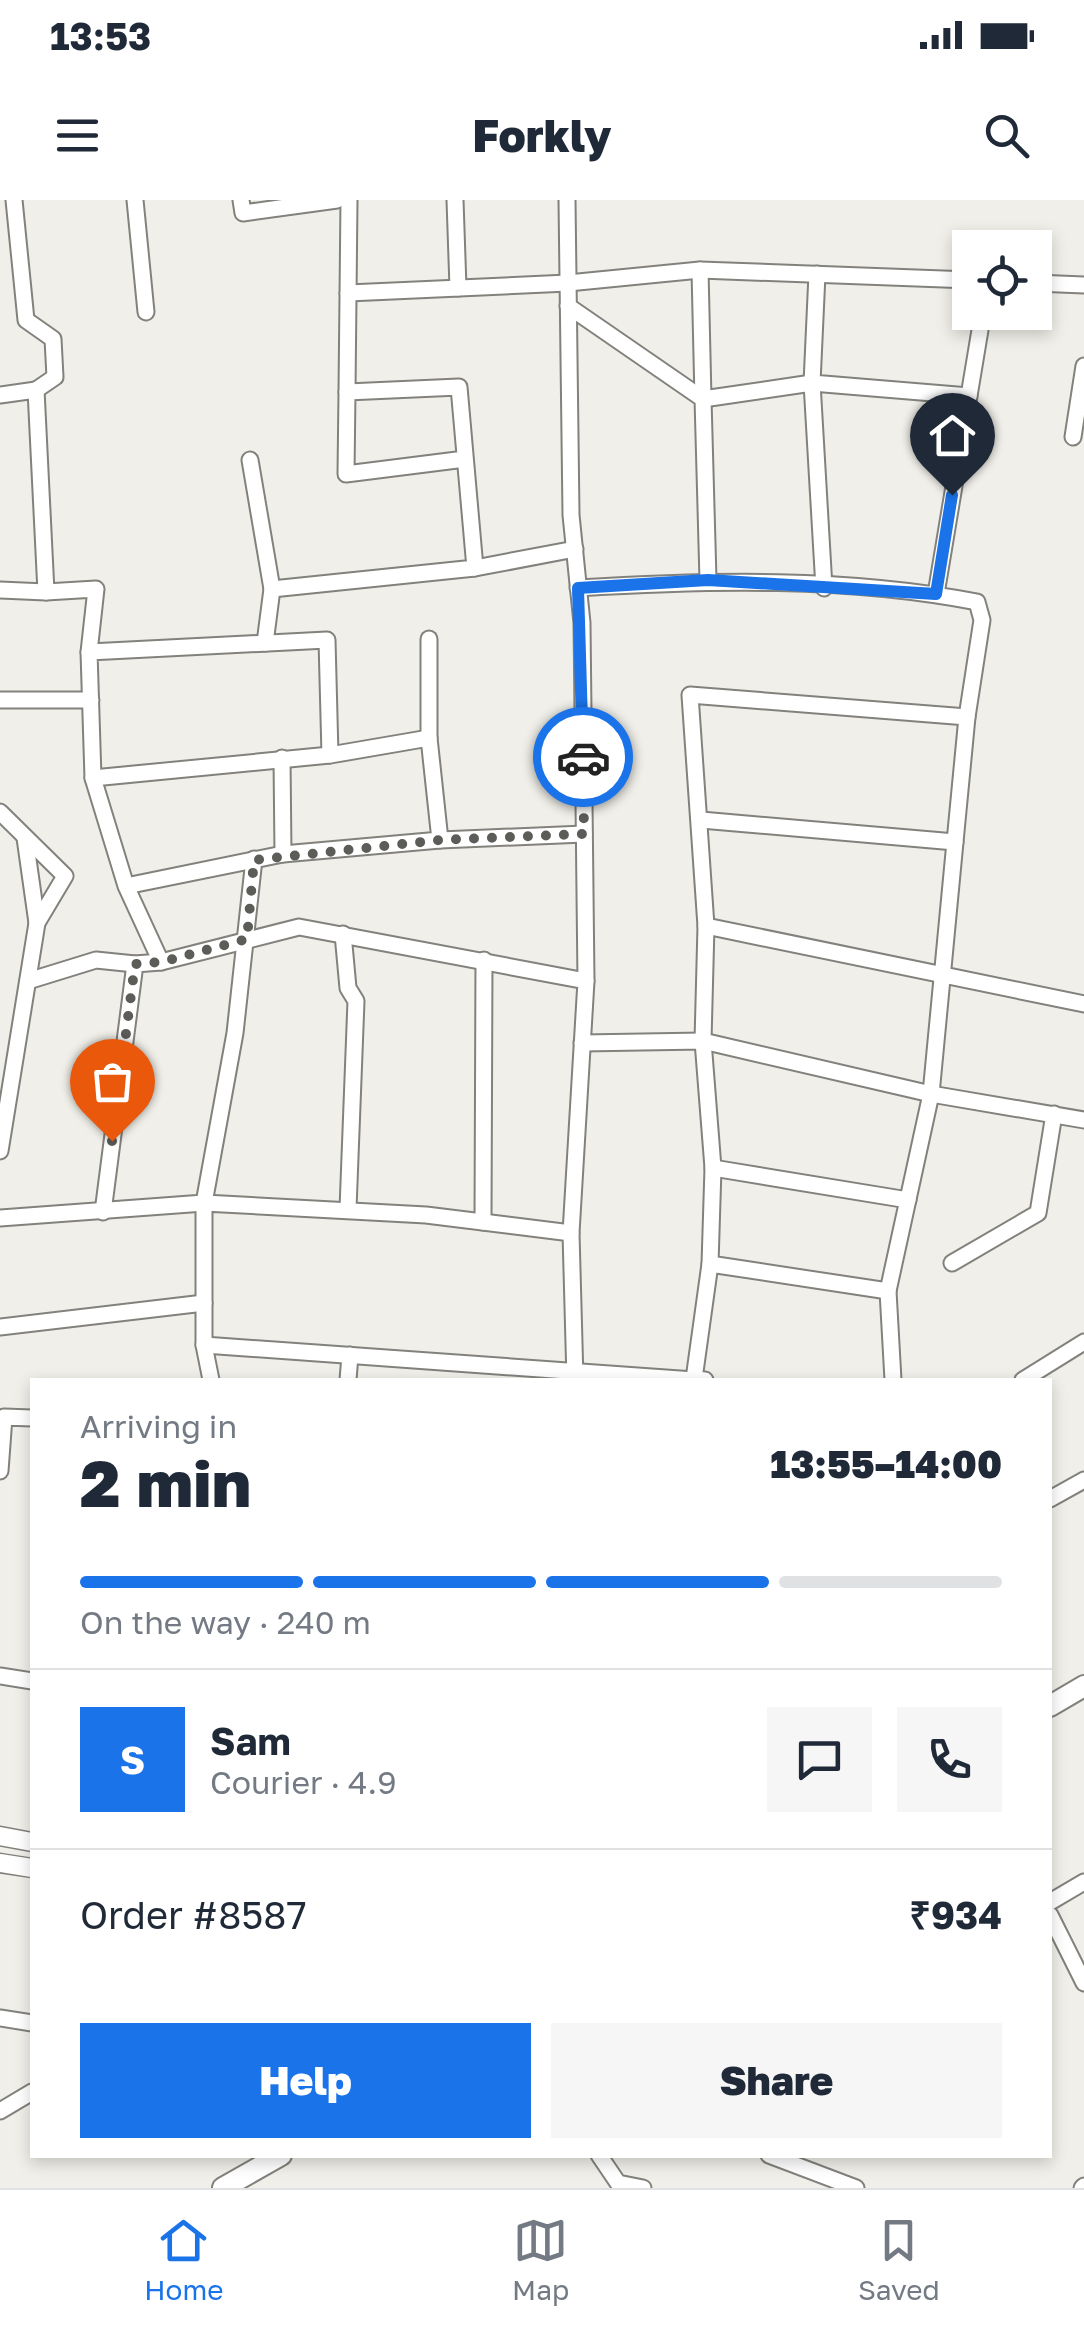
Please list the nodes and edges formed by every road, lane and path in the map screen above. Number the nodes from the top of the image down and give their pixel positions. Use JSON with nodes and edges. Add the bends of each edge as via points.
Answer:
{"nodes":[{"id":1,"x":14,"y":200,"type":"edge"},
{"id":2,"x":135,"y":200,"type":"edge"},
{"id":3,"x":241,"y":200,"type":"edge"},
{"id":4,"x":337,"y":200,"type":"edge"},
{"id":5,"x":349,"y":200,"type":"edge"},
{"id":6,"x":455,"y":200,"type":"edge"},
{"id":7,"x":566,"y":200,"type":"edge"},
{"id":8,"x":700,"y":270,"type":"junction"},
{"id":9,"x":816,"y":274,"type":"junction"},
{"id":10,"x":952,"y":279,"type":"edge"},
{"id":11,"x":1052,"y":283,"type":"edge"},
{"id":12,"x":568,"y":284,"type":"junction"},
{"id":13,"x":1084,"y":285,"type":"edge"},
{"id":14,"x":458,"y":288,"type":"junction"},
{"id":15,"x":348,"y":293,"type":"junction"},
{"id":16,"x":568,"y":306,"type":"junction"},
{"id":17,"x":146,"y":312,"type":"dead end"},
{"id":18,"x":980,"y":330,"type":"edge"},
{"id":19,"x":1084,"y":366,"type":"edge"},
{"id":20,"x":812,"y":383,"type":"junction"},
{"id":21,"x":36,"y":390,"type":"junction"},
{"id":22,"x":348,"y":392,"type":"junction"},
{"id":23,"x":0,"y":395,"type":"edge"},
{"id":24,"x":969,"y":396,"type":"junction"},
{"id":25,"x":703,"y":399,"type":"junction"},
{"id":26,"x":1074,"y":437,"type":"dead end"},
{"id":27,"x":465,"y":459,"type":"junction"},
{"id":28,"x":250,"y":460,"type":"dead end"},
{"id":29,"x":575,"y":549,"type":"junction"},
{"id":30,"x":474,"y":568,"type":"junction"},
{"id":31,"x":708,"y":580,"type":"junction"},
{"id":32,"x":578,"y":588,"type":"junction"},
{"id":33,"x":824,"y":588,"type":"junction"},
{"id":34,"x":272,"y":589,"type":"junction"},
{"id":35,"x":0,"y":590,"type":"edge"},
{"id":36,"x":46,"y":592,"type":"junction"},
{"id":37,"x":936,"y":594,"type":"junction"},
{"id":38,"x":429,"y":639,"type":"dead end"},
{"id":39,"x":265,"y":643,"type":"junction"},
{"id":40,"x":89,"y":652,"type":"junction"},
{"id":41,"x":0,"y":700,"type":"edge"},
{"id":42,"x":90,"y":700,"type":"junction"},
{"id":43,"x":967,"y":717,"type":"junction"},
{"id":44,"x":429,"y":738,"type":"junction"},
{"id":45,"x":330,"y":755,"type":"junction"},
{"id":46,"x":282,"y":758,"type":"junction"},
{"id":47,"x":93,"y":778,"type":"junction"},
{"id":48,"x":0,"y":812,"type":"edge"},
{"id":49,"x":701,"y":820,"type":"junction"},
{"id":50,"x":584,"y":834,"type":"junction"},
{"id":51,"x":25,"y":837,"type":"junction"},
{"id":52,"x":440,"y":840,"type":"junction"},
{"id":53,"x":956,"y":842,"type":"junction"},
{"id":54,"x":282,"y":854,"type":"junction"},
{"id":55,"x":254,"y":860,"type":"junction"},
{"id":56,"x":126,"y":886,"type":"junction"},
{"id":57,"x":36,"y":923,"type":"junction"},
{"id":58,"x":706,"y":926,"type":"junction"},
{"id":59,"x":343,"y":934,"type":"junction"},
{"id":60,"x":247,"y":939,"type":"junction"},
{"id":61,"x":484,"y":960,"type":"junction"},
{"id":62,"x":162,"y":962,"type":"junction"},
{"id":63,"x":135,"y":964,"type":"junction"},
{"id":64,"x":946,"y":973,"type":"junction"},
{"id":65,"x":586,"y":980,"type":"junction"},
{"id":66,"x":28,"y":981,"type":"junction"},
{"id":67,"x":1084,"y":1004,"type":"edge"},
{"id":68,"x":703,"y":1041,"type":"junction"},
{"id":69,"x":582,"y":1042,"type":"junction"},
{"id":70,"x":931,"y":1094,"type":"junction"},
{"id":71,"x":1054,"y":1114,"type":"junction"},
{"id":72,"x":1084,"y":1120,"type":"edge"},
{"id":73,"x":0,"y":1151,"type":"edge"},
{"id":74,"x":713,"y":1168,"type":"junction"},
{"id":75,"x":908,"y":1200,"type":"junction"},
{"id":76,"x":204,"y":1203,"type":"junction"},
{"id":77,"x":348,"y":1209,"type":"junction"},
{"id":78,"x":103,"y":1212,"type":"junction"},
{"id":79,"x":0,"y":1218,"type":"edge"},
{"id":80,"x":483,"y":1222,"type":"junction"},
{"id":81,"x":571,"y":1233,"type":"junction"},
{"id":82,"x":952,"y":1263,"type":"dead end"},
{"id":83,"x":710,"y":1264,"type":"junction"},
{"id":84,"x":888,"y":1291,"type":"junction"},
{"id":85,"x":204,"y":1302,"type":"junction"},
{"id":86,"x":0,"y":1328,"type":"edge"},
{"id":87,"x":1084,"y":1342,"type":"edge"},
{"id":88,"x":204,"y":1344,"type":"junction"},
{"id":89,"x":350,"y":1355,"type":"junction"},
{"id":90,"x":576,"y":1375,"type":"edge"},
{"id":91,"x":212,"y":1378,"type":"edge"},
{"id":92,"x":348,"y":1378,"type":"edge"},
{"id":93,"x":649,"y":1378,"type":"edge"},
{"id":94,"x":698,"y":1378,"type":"edge"},
{"id":95,"x":893,"y":1378,"type":"edge"},
{"id":96,"x":1025,"y":1378,"type":"edge"},
{"id":97,"x":2,"y":1409,"type":"edge"},
{"id":98,"x":30,"y":1417,"type":"edge"},
{"id":99,"x":0,"y":1471,"type":"edge"},
{"id":100,"x":1084,"y":1480,"type":"edge"},
{"id":101,"x":1052,"y":1498,"type":"edge"},
{"id":102,"x":0,"y":1676,"type":"edge"},
{"id":103,"x":30,"y":1682,"type":"edge"},
{"id":104,"x":1084,"y":1686,"type":"edge"},
{"id":105,"x":1052,"y":1705,"type":"edge"},
{"id":106,"x":0,"y":1836,"type":"edge"},
{"id":107,"x":30,"y":1842,"type":"edge"},
{"id":108,"x":0,"y":1862,"type":"edge"},
{"id":109,"x":30,"y":1868,"type":"edge"},
{"id":110,"x":1084,"y":1882,"type":"edge"},
{"id":111,"x":1052,"y":1901,"type":"edge"},
{"id":112,"x":1052,"y":1919,"type":"edge"},
{"id":113,"x":1084,"y":1983,"type":"edge"},
{"id":114,"x":0,"y":2018,"type":"edge"},
{"id":115,"x":30,"y":2023,"type":"edge"},
{"id":116,"x":30,"y":2093,"type":"edge"},
{"id":117,"x":0,"y":2111,"type":"edge"},
{"id":118,"x":275,"y":2158,"type":"edge"},
{"id":119,"x":605,"y":2158,"type":"edge"},
{"id":120,"x":775,"y":2158,"type":"edge"},
{"id":121,"x":824,"y":2182,"type":"edge"},
{"id":122,"x":223,"y":2188,"type":"edge"},
{"id":123,"x":643,"y":2188,"type":"edge"},
{"id":124,"x":856,"y":2188,"type":"edge"}],
"edges":[{"from":1,"to":21,"type":"street","via":[[26,320],[53,339],[55,377]]},
{"from":2,"to":17,"type":"street"},
{"from":3,"to":4,"type":"street","via":[[243,213]]},
{"from":5,"to":15,"type":"street"},
{"from":6,"to":14,"type":"street"},
{"from":7,"to":12,"type":"street"},
{"from":8,"to":9,"type":"street"},
{"from":8,"to":12,"type":"street"},
{"from":8,"to":25,"type":"street"},
{"from":9,"to":10,"type":"street"},
{"from":9,"to":20,"type":"street"},
{"from":11,"to":13,"type":"street"},
{"from":12,"to":14,"type":"street"},
{"from":12,"to":16,"type":"street"},
{"from":14,"to":15,"type":"street"},
{"from":15,"to":22,"type":"street"},
{"from":16,"to":25,"type":"street"},
{"from":16,"to":29,"type":"street"},
{"from":18,"to":24,"type":"street"},
{"from":19,"to":26,"type":"street"},
{"from":20,"to":24,"type":"street"},
{"from":20,"to":25,"type":"street"},
{"from":20,"to":33,"type":"street"},
{"from":21,"to":23,"type":"street"},
{"from":21,"to":36,"type":"street"},
{"from":22,"to":27,"type":"street","via":[[459,387]]},
{"from":22,"to":27,"type":"street","via":[[346,474]]},
{"from":24,"to":37,"type":"street"},
{"from":25,"to":31,"type":"street"},
{"from":27,"to":30,"type":"street"},
{"from":28,"to":34,"type":"street"},
{"from":29,"to":30,"type":"street"},
{"from":29,"to":32,"type":"street"},
{"from":30,"to":34,"type":"street"},
{"from":31,"to":32,"type":"street"},
{"from":31,"to":33,"type":"street"},
{"from":32,"to":50,"type":"street"},
{"from":33,"to":37,"type":"street"},
{"from":34,"to":39,"type":"street"},
{"from":35,"to":36,"type":"street"},
{"from":36,"to":40,"type":"street","via":[[96,589]]},
{"from":37,"to":43,"type":"street","via":[[977,602],[982,610]]},
{"from":38,"to":44,"type":"street"},
{"from":39,"to":40,"type":"street"},
{"from":39,"to":45,"type":"street","via":[[328,640]]},
{"from":40,"to":42,"type":"street"},
{"from":41,"to":42,"type":"street"},
{"from":42,"to":47,"type":"street"},
{"from":43,"to":49,"type":"street","via":[[690,694]]},
{"from":43,"to":53,"type":"street"},
{"from":44,"to":45,"type":"street"},
{"from":44,"to":52,"type":"street"},
{"from":45,"to":46,"type":"street"},
{"from":46,"to":47,"type":"street"},
{"from":46,"to":54,"type":"street"},
{"from":47,"to":56,"type":"street"},
{"from":48,"to":51,"type":"street"},
{"from":49,"to":53,"type":"street"},
{"from":49,"to":58,"type":"street"},
{"from":50,"to":52,"type":"street"},
{"from":50,"to":65,"type":"street"},
{"from":51,"to":57,"type":"street"},
{"from":51,"to":57,"type":"street","via":[[65,876]]},
{"from":52,"to":54,"type":"street"},
{"from":53,"to":64,"type":"street"},
{"from":54,"to":55,"type":"street"},
{"from":55,"to":56,"type":"street"},
{"from":55,"to":60,"type":"street"},
{"from":56,"to":62,"type":"street"},
{"from":57,"to":66,"type":"street"},
{"from":58,"to":64,"type":"street"},
{"from":58,"to":68,"type":"street"},
{"from":59,"to":60,"type":"street","via":[[299,927]]},
{"from":59,"to":61,"type":"street"},
{"from":59,"to":77,"type":"street","via":[[348,988],[356,1001]]},
{"from":60,"to":62,"type":"street"},
{"from":60,"to":76,"type":"street"},
{"from":61,"to":65,"type":"street"},
{"from":61,"to":80,"type":"street"},
{"from":62,"to":63,"type":"street"},
{"from":63,"to":66,"type":"street","via":[[96,960]]},
{"from":63,"to":78,"type":"street"},
{"from":64,"to":67,"type":"street"},
{"from":64,"to":70,"type":"street"},
{"from":65,"to":69,"type":"street"},
{"from":66,"to":73,"type":"street"},
{"from":68,"to":69,"type":"street"},
{"from":68,"to":70,"type":"street"},
{"from":68,"to":74,"type":"street"},
{"from":69,"to":81,"type":"street"},
{"from":70,"to":71,"type":"street"},
{"from":70,"to":75,"type":"street"},
{"from":71,"to":72,"type":"street"},
{"from":71,"to":82,"type":"street","via":[[1038,1213]]},
{"from":74,"to":75,"type":"street"},
{"from":74,"to":83,"type":"street"},
{"from":75,"to":84,"type":"street"},
{"from":76,"to":77,"type":"street"},
{"from":76,"to":78,"type":"street"},
{"from":76,"to":85,"type":"street"},
{"from":77,"to":80,"type":"street"},
{"from":78,"to":79,"type":"street"},
{"from":80,"to":81,"type":"street"},
{"from":81,"to":90,"type":"street"},
{"from":83,"to":84,"type":"street"},
{"from":83,"to":94,"type":"street"},
{"from":84,"to":95,"type":"street"},
{"from":85,"to":86,"type":"street"},
{"from":85,"to":88,"type":"street"},
{"from":87,"to":96,"type":"street"},
{"from":88,"to":89,"type":"street"},
{"from":88,"to":91,"type":"street"},
{"from":89,"to":90,"type":"street"},
{"from":89,"to":92,"type":"street"},
{"from":90,"to":93,"type":"street"},
{"from":97,"to":98,"type":"street"},
{"from":97,"to":99,"type":"street"},
{"from":100,"to":101,"type":"street"},
{"from":102,"to":103,"type":"street"},
{"from":104,"to":105,"type":"main road"},
{"from":106,"to":107,"type":"street"},
{"from":108,"to":109,"type":"street"},
{"from":110,"to":111,"type":"street"},
{"from":112,"to":113,"type":"street"},
{"from":114,"to":115,"type":"street"},
{"from":116,"to":117,"type":"street"},
{"from":118,"to":122,"type":"main road"},
{"from":119,"to":123,"type":"street","via":[[618,2184]]},
{"from":120,"to":121,"type":"street"},
{"from":121,"to":124,"type":"street"}]}
